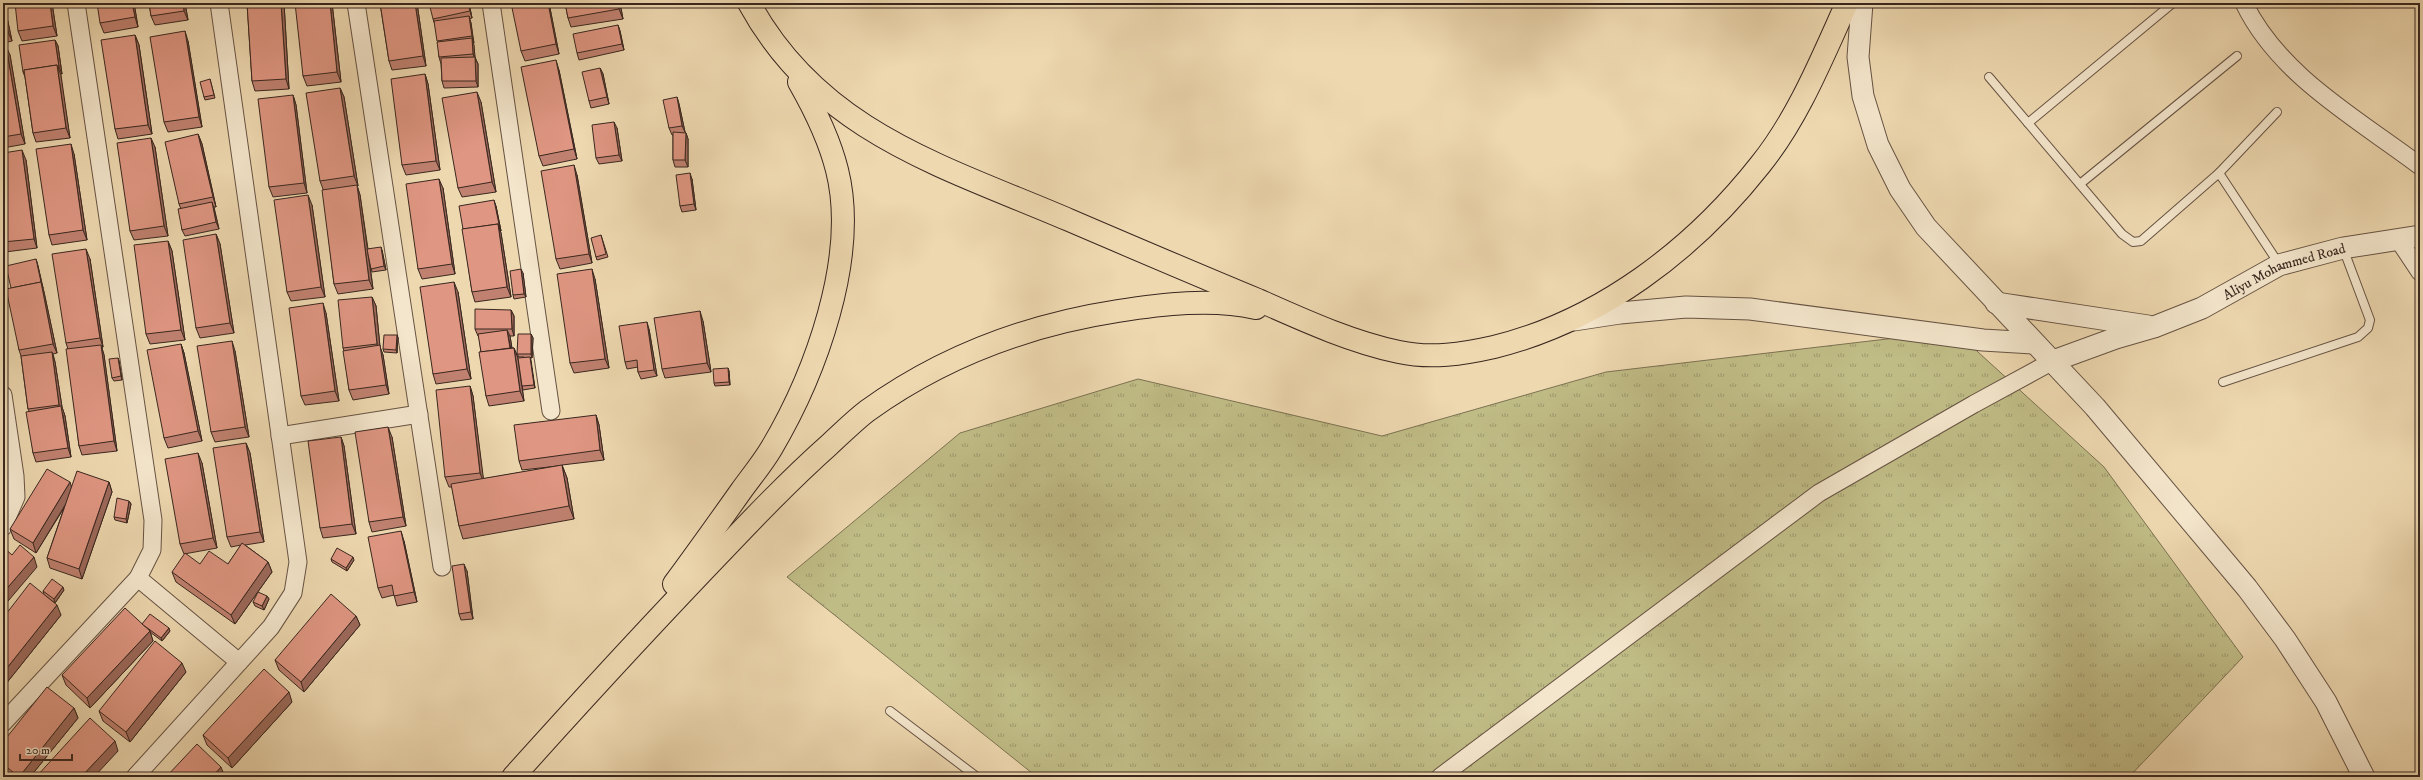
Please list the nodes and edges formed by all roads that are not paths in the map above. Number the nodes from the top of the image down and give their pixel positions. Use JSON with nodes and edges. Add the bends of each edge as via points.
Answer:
{"nodes":[{"id":1,"x":76,"y":3,"type":"edge"},
{"id":2,"x":219,"y":3,"type":"edge"},
{"id":3,"x":356,"y":3,"type":"edge"},
{"id":4,"x":491,"y":3,"type":"edge"},
{"id":5,"x":749,"y":3,"type":"edge"},
{"id":6,"x":1847,"y":3,"type":"edge"},
{"id":7,"x":1862,"y":3,"type":"edge"},
{"id":8,"x":2173,"y":3,"type":"edge"},
{"id":9,"x":2244,"y":3,"type":"edge"},
{"id":10,"x":2237,"y":56,"type":"dead end"},
{"id":11,"x":785,"y":58,"type":"junction"},
{"id":12,"x":1989,"y":77,"type":"dead end"},
{"id":13,"x":2277,"y":112,"type":"dead end"},
{"id":14,"x":2028,"y":123,"type":"junction"},
{"id":15,"x":2420,"y":166,"type":"edge"},
{"id":16,"x":2219,"y":174,"type":"junction"},
{"id":17,"x":2080,"y":184,"type":"junction"},
{"id":18,"x":2420,"y":236,"type":"edge"},
{"id":19,"x":2398,"y":239,"type":"junction"},
{"id":20,"x":2343,"y":248,"type":"junction"},
{"id":21,"x":2280,"y":265,"type":"junction"},
{"id":22,"x":2420,"y":272,"type":"edge"},
{"id":23,"x":1996,"y":304,"type":"junction"},
{"id":24,"x":1302,"y":319,"type":"junction"},
{"id":25,"x":1570,"y":321,"type":"junction"},
{"id":26,"x":2154,"y":327,"type":"junction"},
{"id":27,"x":2033,"y":343,"type":"junction"},
{"id":28,"x":2053,"y":361,"type":"junction"},
{"id":29,"x":2223,"y":382,"type":"dead end"},
{"id":30,"x":3,"y":395,"type":"edge"},
{"id":31,"x":551,"y":411,"type":"dead end"},
{"id":32,"x":419,"y":414,"type":"junction"},
{"id":33,"x":280,"y":436,"type":"junction"},
{"id":34,"x":3,"y":527,"type":"edge"},
{"id":35,"x":442,"y":567,"type":"dead end"},
{"id":36,"x":138,"y":578,"type":"junction"},
{"id":37,"x":623,"y":654,"type":"junction"},
{"id":38,"x":239,"y":662,"type":"junction"},
{"id":39,"x":890,"y":711,"type":"dead end"},
{"id":40,"x":3,"y":723,"type":"edge"},
{"id":41,"x":135,"y":777,"type":"edge"},
{"id":42,"x":513,"y":777,"type":"edge"},
{"id":43,"x":977,"y":777,"type":"edge"},
{"id":44,"x":1440,"y":777,"type":"edge"},
{"id":45,"x":2364,"y":777,"type":"edge"}],
"edges":[{"from":1,"to":36,"type":"street","via":[[154,520],[152,550]]},
{"from":2,"to":33,"type":"street"},
{"from":3,"to":32,"type":"street"},
{"from":4,"to":31,"type":"street"},
{"from":5,"to":11,"type":"main road"},
{"from":6,"to":25,"type":"main road","via":[[1813,76],[1762,164],[1689,241],[1647,275]]},
{"from":7,"to":23,"type":"street","via":[[1858,58],[1863,96],[1878,145],[1900,190],[1926,227]]},
{"from":8,"to":14,"type":"lane"},
{"from":9,"to":15,"type":"street","via":[[2273,49],[2326,97]]},
{"from":10,"to":17,"type":"lane"},
{"from":11,"to":24,"type":"main road","via":[[817,91],[848,117],[915,155]]},
{"from":11,"to":37,"type":"main road","via":[[828,138],[838,172],[842,232],[832,303],[815,357],[796,403],[771,450]]},
{"from":12,"to":14,"type":"lane"},
{"from":13,"to":16,"type":"lane"},
{"from":14,"to":17,"type":"lane"},
{"from":16,"to":17,"type":"lane","via":[[2141,241],[2133,242],[2122,234]]},
{"from":16,"to":21,"type":"lane"},
{"from":18,"to":19,"type":"street","name":"Aliyu Mohammed Road"},
{"from":19,"to":20,"type":"street","name":"Aliyu Mohammed Road"},
{"from":19,"to":22,"type":"street"},
{"from":20,"to":21,"type":"street","name":"Aliyu Mohammed Road"},
{"from":20,"to":29,"type":"lane","via":[[2370,320],[2368,328],[2358,337]]},
{"from":21,"to":26,"type":"street","name":"Aliyu Mohammed Road","via":[[2202,308]]},
{"from":23,"to":26,"type":"street"},
{"from":23,"to":27,"type":"street"},
{"from":24,"to":25,"type":"main road","via":[[1401,353],[1434,356],[1469,353],[1516,341]]},
{"from":24,"to":37,"type":"main road","via":[[1242,305],[1196,303],[1138,308],[1076,318],[1015,334],[939,367],[866,412],[800,471]]},
{"from":25,"to":27,"type":"street","via":[[1686,307],[1750,309],[1983,340]]},
{"from":26,"to":28,"type":"street","name":"Aliyu Mohammed Road"},
{"from":27,"to":28,"type":"street"},
{"from":28,"to":44,"type":"street","via":[[1819,493]]},
{"from":28,"to":45,"type":"street","via":[[2095,407],[2247,588],[2285,639],[2326,702]]},
{"from":30,"to":34,"type":"street","via":[[16,497]]},
{"from":32,"to":33,"type":"street"},
{"from":32,"to":35,"type":"street"},
{"from":33,"to":38,"type":"street","via":[[298,562],[293,593],[271,627]]},
{"from":36,"to":38,"type":"street"},
{"from":36,"to":40,"type":"street"},
{"from":37,"to":42,"type":"main road"},
{"from":38,"to":41,"type":"street"},
{"from":39,"to":43,"type":"lane"}]}
